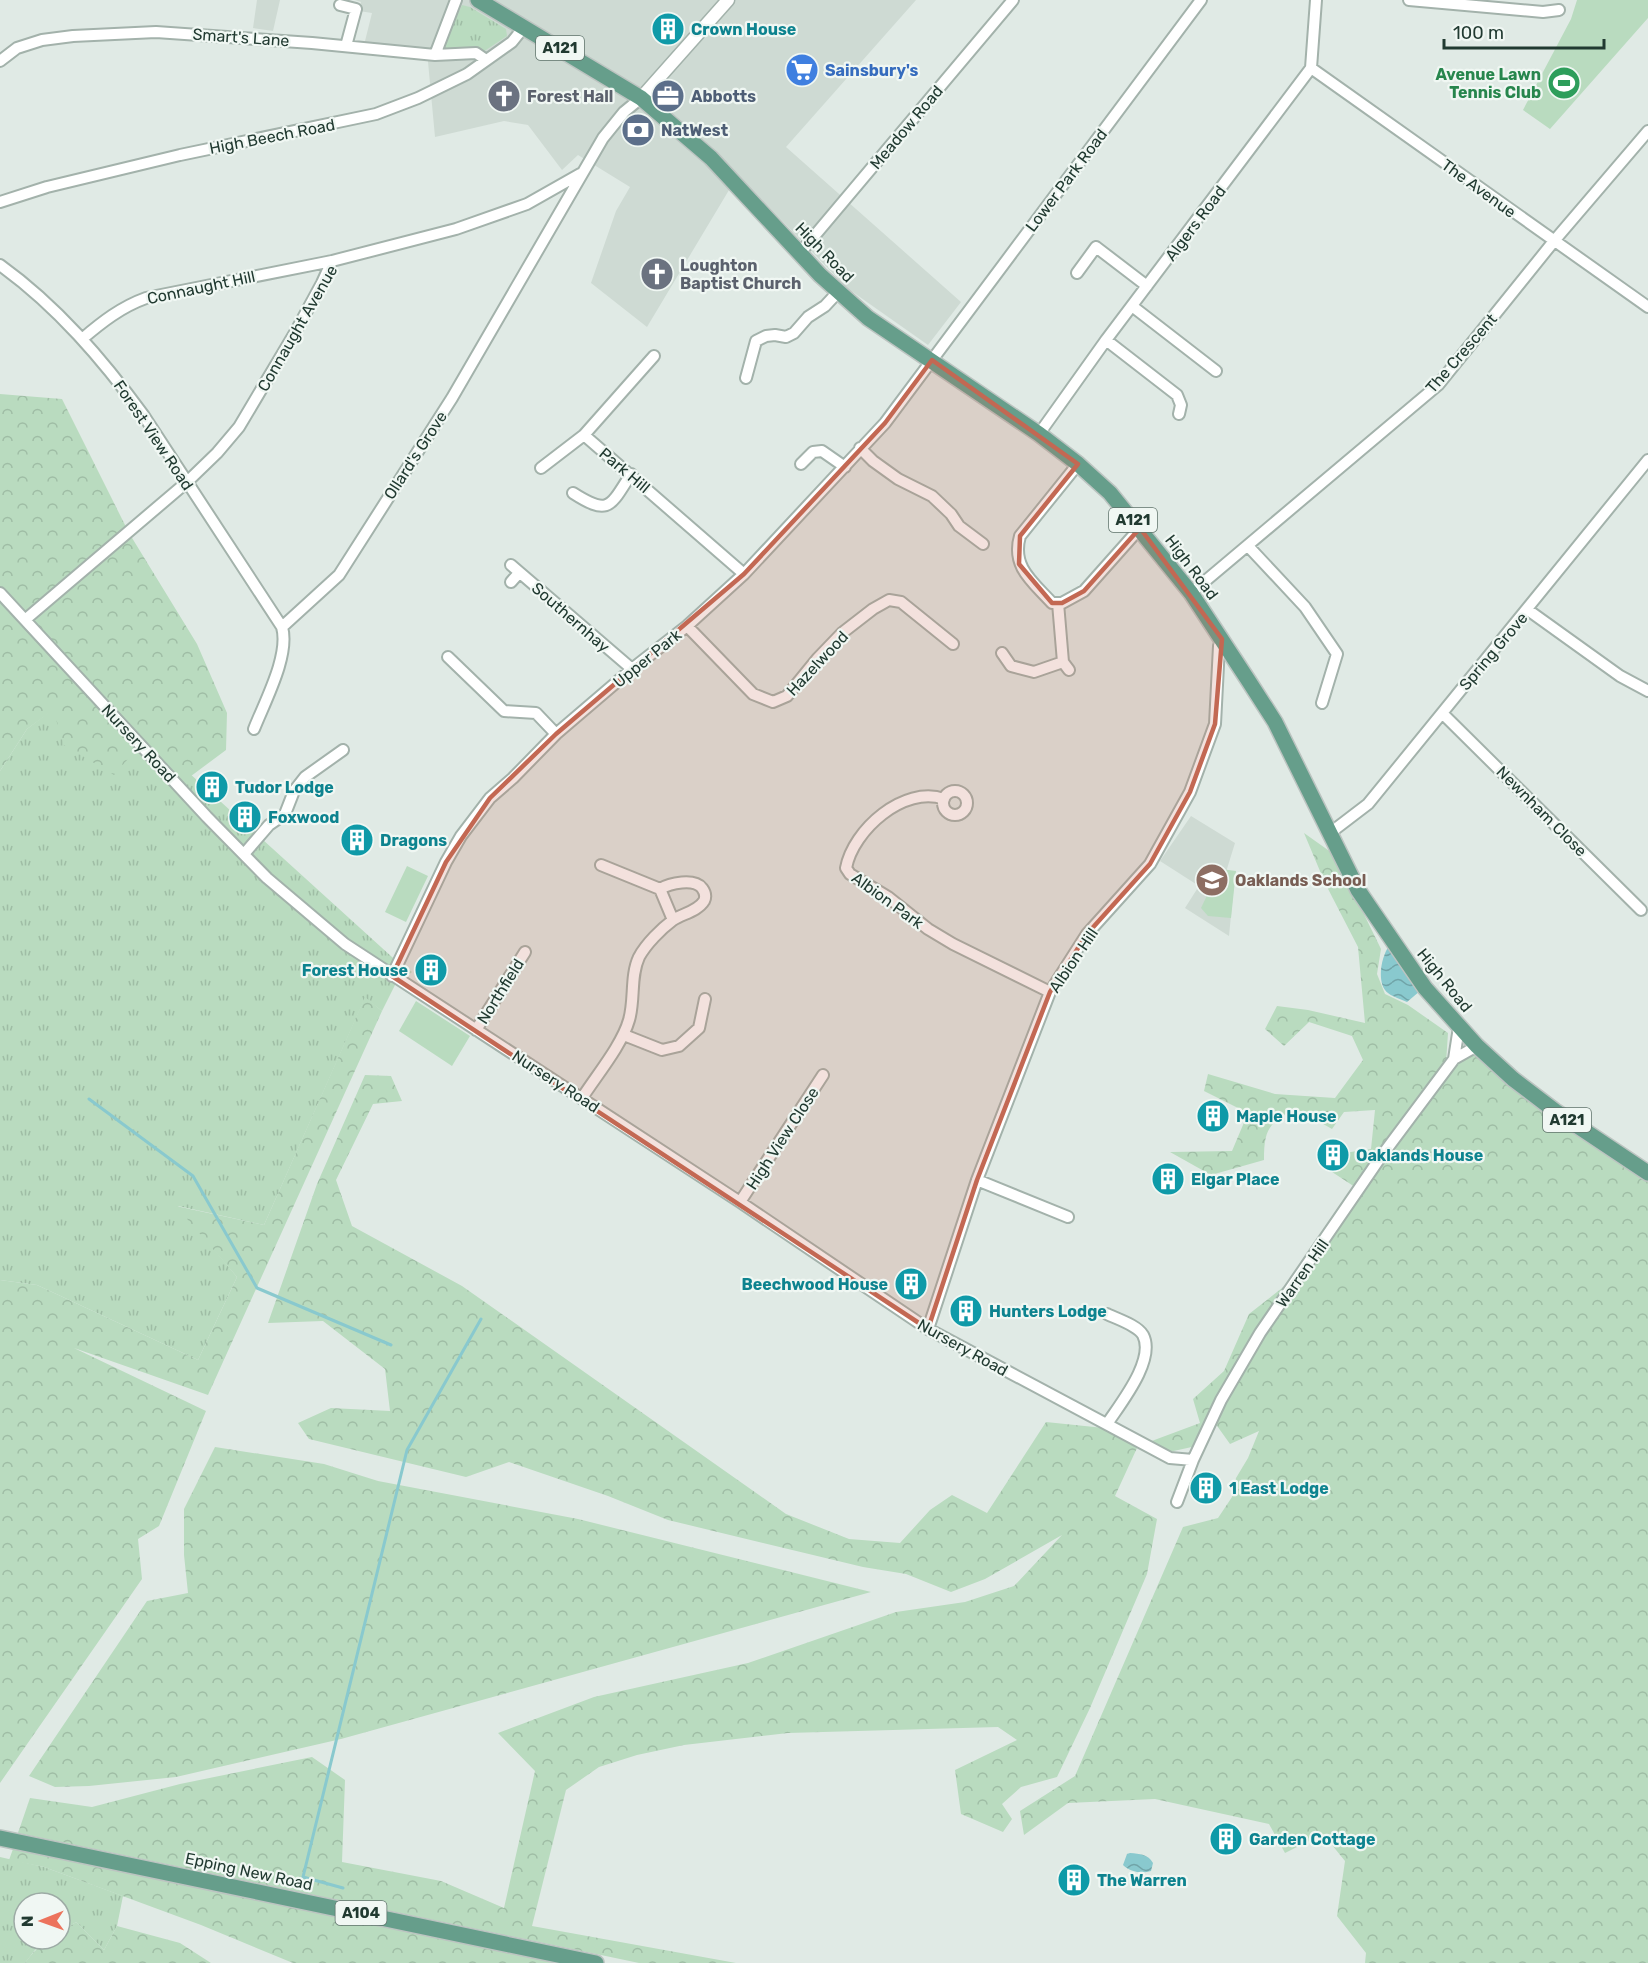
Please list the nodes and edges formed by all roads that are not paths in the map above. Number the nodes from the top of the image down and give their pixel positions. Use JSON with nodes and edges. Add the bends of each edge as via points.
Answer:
{"nodes":[{"id":1,"x":456,"y":0,"type":"edge"},
{"id":2,"x":478,"y":0,"type":"edge"},
{"id":3,"x":728,"y":0,"type":"edge"},
{"id":4,"x":1013,"y":0,"type":"edge"},
{"id":5,"x":1201,"y":0,"type":"edge"},
{"id":6,"x":1316,"y":0,"type":"edge"},
{"id":7,"x":1409,"y":0,"type":"edge"},
{"id":8,"x":340,"y":5,"type":"dead end"},
{"id":9,"x":1559,"y":10,"type":"dead end"},
{"id":10,"x":524,"y":27,"type":"junction"},
{"id":11,"x":346,"y":46,"type":"junction"},
{"id":12,"x":435,"y":55,"type":"junction"},
{"id":13,"x":486,"y":60,"type":"junction"},
{"id":14,"x":0,"y":61,"type":"edge"},
{"id":15,"x":1311,"y":68,"type":"junction"},
{"id":16,"x":641,"y":98,"type":"junction"},
{"id":17,"x":1648,"y":131,"type":"edge"},
{"id":18,"x":582,"y":174,"type":"junction"},
{"id":19,"x":0,"y":202,"type":"edge"},
{"id":20,"x":1554,"y":241,"type":"junction"},
{"id":21,"x":800,"y":254,"type":"junction"},
{"id":22,"x":332,"y":261,"type":"junction"},
{"id":23,"x":0,"y":265,"type":"edge"},
{"id":24,"x":1077,"y":273,"type":"dead end"},
{"id":25,"x":1147,"y":286,"type":"junction"},
{"id":26,"x":838,"y":292,"type":"junction"},
{"id":27,"x":1132,"y":306,"type":"junction"},
{"id":28,"x":1648,"y":307,"type":"edge"},
{"id":29,"x":82,"y":339,"type":"junction"},
{"id":30,"x":1106,"y":340,"type":"junction"},
{"id":31,"x":654,"y":356,"type":"dead end"},
{"id":32,"x":932,"y":360,"type":"junction"},
{"id":33,"x":1216,"y":371,"type":"dead end"},
{"id":34,"x":746,"y":378,"type":"dead end"},
{"id":35,"x":1179,"y":414,"type":"dead end"},
{"id":36,"x":1039,"y":434,"type":"junction"},
{"id":37,"x":584,"y":435,"type":"junction"},
{"id":38,"x":860,"y":448,"type":"junction"},
{"id":39,"x":1648,"y":460,"type":"edge"},
{"id":40,"x":801,"y":464,"type":"dead end"},
{"id":41,"x":1078,"y":464,"type":"junction"},
{"id":42,"x":845,"y":467,"type":"junction"},
{"id":43,"x":541,"y":468,"type":"dead end"},
{"id":44,"x":631,"y":474,"type":"junction"},
{"id":45,"x":187,"y":482,"type":"junction"},
{"id":46,"x":573,"y":493,"type":"dead end"},
{"id":47,"x":1140,"y":528,"type":"junction"},
{"id":48,"x":983,"y":544,"type":"dead end"},
{"id":49,"x":1248,"y":546,"type":"junction"},
{"id":50,"x":744,"y":574,"type":"junction"},
{"id":51,"x":511,"y":582,"type":"dead end"},
{"id":52,"x":0,"y":593,"type":"edge"},
{"id":53,"x":1191,"y":593,"type":"junction"},
{"id":54,"x":1058,"y":603,"type":"junction"},
{"id":55,"x":1528,"y":610,"type":"junction"},
{"id":56,"x":26,"y":619,"type":"junction"},
{"id":57,"x":687,"y":626,"type":"junction"},
{"id":58,"x":282,"y":627,"type":"junction"},
{"id":59,"x":1222,"y":639,"type":"junction"},
{"id":60,"x":953,"y":645,"type":"dead end"},
{"id":61,"x":1002,"y":653,"type":"dead end"},
{"id":62,"x":448,"y":657,"type":"dead end"},
{"id":63,"x":632,"y":669,"type":"junction"},
{"id":64,"x":1648,"y":691,"type":"edge"},
{"id":65,"x":1322,"y":702,"type":"dead end"},
{"id":66,"x":1442,"y":713,"type":"junction"},
{"id":67,"x":254,"y":729,"type":"dead end"},
{"id":68,"x":556,"y":734,"type":"junction"},
{"id":69,"x":343,"y":750,"type":"dead end"},
{"id":70,"x":944,"y":799,"type":"dead end"},
{"id":71,"x":1330,"y":834,"type":"junction"},
{"id":72,"x":244,"y":854,"type":"junction"},
{"id":73,"x":601,"y":865,"type":"dead end"},
{"id":74,"x":660,"y":889,"type":"junction"},
{"id":75,"x":1641,"y":910,"type":"dead end"},
{"id":76,"x":673,"y":920,"type":"junction"},
{"id":77,"x":525,"y":952,"type":"dead end"},
{"id":78,"x":392,"y":975,"type":"junction"},
{"id":79,"x":1050,"y":992,"type":"junction"},
{"id":80,"x":705,"y":999,"type":"dead end"},
{"id":81,"x":1459,"y":1027,"type":"junction"},
{"id":82,"x":476,"y":1030,"type":"junction"},
{"id":83,"x":624,"y":1035,"type":"junction"},
{"id":84,"x":1477,"y":1046,"type":"junction"},
{"id":85,"x":1454,"y":1059,"type":"junction"},
{"id":86,"x":823,"y":1075,"type":"dead end"},
{"id":87,"x":582,"y":1098,"type":"junction"},
{"id":88,"x":1648,"y":1173,"type":"edge"},
{"id":89,"x":977,"y":1180,"type":"junction"},
{"id":90,"x":740,"y":1202,"type":"junction"},
{"id":91,"x":1068,"y":1217,"type":"dead end"},
{"id":92,"x":1107,"y":1314,"type":"dead end"},
{"id":93,"x":928,"y":1329,"type":"junction"},
{"id":94,"x":1107,"y":1424,"type":"junction"},
{"id":95,"x":1192,"y":1460,"type":"junction"},
{"id":96,"x":1177,"y":1502,"type":"dead end"},
{"id":97,"x":0,"y":1838,"type":"edge"},
{"id":98,"x":596,"y":1963,"type":"edge"}],
"edges":[{"from":1,"to":12,"type":"street"},
{"from":2,"to":10,"type":"main road","name":"High Road","number":"A121"},
{"from":3,"to":16,"type":"street"},
{"from":4,"to":21,"type":"street","name":"Meadow Road"},
{"from":5,"to":32,"type":"street","name":"Lower Park Road"},
{"from":6,"to":15,"type":"street"},
{"from":7,"to":9,"type":"street","via":[[1543,12]]},
{"from":8,"to":11,"type":"street","via":[[356,9]]},
{"from":10,"to":13,"type":"street","name":"High Beech Road","via":[[512,42]]},
{"from":10,"to":16,"type":"main road","name":"High Road","number":"A121"},
{"from":11,"to":12,"type":"street","name":"Smart's Lane"},
{"from":11,"to":14,"type":"street","name":"Smart's Lane","via":[[178,32],[120,33],[42,40],[17,48]]},
{"from":12,"to":13,"type":"street","name":"Smart's Lane","via":[[476,53]]},
{"from":13,"to":19,"type":"street","name":"High Beech Road","via":[[467,74],[376,114],[169,158]]},
{"from":15,"to":20,"type":"street","name":"The Avenue"},
{"from":15,"to":25,"type":"street","name":"Algers Road"},
{"from":16,"to":18,"type":"street","via":[[603,138]]},
{"from":16,"to":21,"type":"main road","name":"High Road","number":"A121","via":[[711,158]]},
{"from":17,"to":20,"type":"street","name":"The Crescent"},
{"from":18,"to":22,"type":"street","name":"Connaught Avenue","via":[[527,204],[456,229]]},
{"from":18,"to":58,"type":"street","name":"Ollard's Grove","via":[[452,398],[339,574]]},
{"from":20,"to":28,"type":"street","name":"The Avenue"},
{"from":20,"to":49,"type":"street","name":"The Crescent","via":[[1438,385]]},
{"from":21,"to":26,"type":"main road","name":"High Road","number":"A121"},
{"from":22,"to":29,"type":"street","name":"Connaught Hill","via":[[146,298],[127,305]]},
{"from":22,"to":45,"type":"street","name":"Connaught Avenue","via":[[239,427]]},
{"from":23,"to":29,"type":"street","name":"Forest View Road","via":[[30,287]]},
{"from":24,"to":25,"type":"street","via":[[1096,247]]},
{"from":25,"to":27,"type":"street","name":"Algers Road"},
{"from":26,"to":32,"type":"main road","name":"High Road","number":"A121","via":[[868,318]]},
{"from":26,"to":34,"type":"street","via":[[794,333],[756,341]]},
{"from":27,"to":30,"type":"street","name":"Algers Road"},
{"from":27,"to":33,"type":"street"},
{"from":29,"to":45,"type":"street","name":"Forest View Road","via":[[120,383]]},
{"from":30,"to":35,"type":"street","via":[[1177,395]]},
{"from":30,"to":36,"type":"street","name":"Algers Road"},
{"from":31,"to":37,"type":"street","name":"Park Hill"},
{"from":32,"to":36,"type":"main road","name":"High Road","number":"A121"},
{"from":32,"to":38,"type":"street","name":"Upper Park","via":[[885,423]]},
{"from":36,"to":41,"type":"main road","name":"High Road","number":"A121"},
{"from":37,"to":43,"type":"street"},
{"from":37,"to":44,"type":"street","name":"Park Hill"},
{"from":38,"to":42,"type":"street","name":"Upper Park"},
{"from":38,"to":48,"type":"street","via":[[898,479],[932,496],[959,526]]},
{"from":39,"to":55,"type":"street","name":"Spring Grove"},
{"from":40,"to":42,"type":"street","via":[[813,452],[822,451]]},
{"from":41,"to":47,"type":"main road","name":"High Road","number":"A121"},
{"from":41,"to":54,"type":"street","via":[[1020,536],[1016,549],[1027,576],[1052,603]]},
{"from":42,"to":50,"type":"street","name":"Upper Park"},
{"from":44,"to":46,"type":"street","via":[[610,503],[601,507]]},
{"from":44,"to":50,"type":"street","name":"Park Hill"},
{"from":45,"to":56,"type":"street","name":"Connaught Avenue"},
{"from":45,"to":58,"type":"street","name":"Forest View Road"},
{"from":47,"to":53,"type":"main road","name":"High Road","number":"A121"},
{"from":47,"to":54,"type":"street","via":[[1084,591]]},
{"from":49,"to":53,"type":"street","name":"The Crescent"},
{"from":49,"to":65,"type":"street","via":[[1305,607],[1337,654]]},
{"from":50,"to":57,"type":"street","name":"Upper Park"},
{"from":51,"to":63,"type":"street","name":"Southernhay","via":[[515,569]]},
{"from":52,"to":56,"type":"street","name":"Nursery Road"},
{"from":53,"to":59,"type":"main road","name":"High Road","number":"A121"},
{"from":54,"to":61,"type":"street","via":[[1066,666],[1034,672],[1011,666]]},
{"from":55,"to":64,"type":"street","via":[[1620,676]]},
{"from":55,"to":66,"type":"street","name":"Spring Grove"},
{"from":56,"to":72,"type":"street","name":"Nursery Road"},
{"from":57,"to":60,"type":"street","name":"Hazelwood","via":[[753,694],[773,702],[787,696],[842,633],[889,600],[901,602]]},
{"from":57,"to":63,"type":"street","name":"Upper Park"},
{"from":58,"to":67,"type":"street","via":[[285,638],[277,672]]},
{"from":59,"to":71,"type":"main road","name":"High Road","number":"A121","via":[[1275,722]]},
{"from":59,"to":79,"type":"street","name":"Albion Hill","via":[[1215,724],[1190,792],[1150,864],[1087,934]]},
{"from":62,"to":68,"type":"street","via":[[504,711],[536,713]]},
{"from":63,"to":68,"type":"street","name":"Upper Park"},
{"from":66,"to":71,"type":"street","name":"Spring Grove","via":[[1368,804]]},
{"from":66,"to":75,"type":"street","name":"Newnham Close"},
{"from":68,"to":78,"type":"street","name":"Upper Park","via":[[490,798],[461,836]]},
{"from":69,"to":72,"type":"street","via":[[305,777],[294,791],[285,814],[269,825]]},
{"from":70,"to":79,"type":"street","name":"Albion Park","via":[[936,796],[899,802],[861,835],[848,856],[846,868],[928,929]]},
{"from":71,"to":81,"type":"main road","name":"High Road","number":"A121","via":[[1358,890],[1394,944]]},
{"from":72,"to":78,"type":"street","name":"Nursery Road","via":[[345,944]]},
{"from":73,"to":74,"type":"street"},
{"from":74,"to":76,"type":"street"},
{"from":74,"to":76,"type":"street","via":[[693,883],[705,892],[698,907]]},
{"from":76,"to":83,"type":"street","via":[[639,956]]},
{"from":77,"to":82,"type":"street","name":"Northfield"},
{"from":78,"to":82,"type":"street","name":"Nursery Road"},
{"from":79,"to":89,"type":"street","name":"Albion Hill"},
{"from":80,"to":83,"type":"street","via":[[699,1028],[679,1046],[662,1050]]},
{"from":81,"to":84,"type":"main road","name":"High Road","number":"A121"},
{"from":81,"to":85,"type":"street","name":"Warren Hill"},
{"from":82,"to":87,"type":"street","name":"Nursery Road"},
{"from":83,"to":87,"type":"street"},
{"from":84,"to":85,"type":"street","name":"Warren Hill"},
{"from":84,"to":88,"type":"main road","name":"High Road","number":"A121","via":[[1555,1111]]},
{"from":85,"to":95,"type":"street","name":"Warren Hill","via":[[1380,1158],[1260,1334]]},
{"from":86,"to":90,"type":"street","name":"High View Close"},
{"from":87,"to":90,"type":"street","name":"Nursery Road"},
{"from":89,"to":91,"type":"street"},
{"from":89,"to":93,"type":"street","name":"Albion Hill"},
{"from":90,"to":93,"type":"street","name":"Nursery Road"},
{"from":92,"to":94,"type":"street","via":[[1136,1329],[1145,1344],[1144,1362]]},
{"from":93,"to":94,"type":"street","name":"Nursery Road"},
{"from":94,"to":95,"type":"street","name":"Nursery Road","via":[[1170,1458]]},
{"from":95,"to":96,"type":"street","name":"Warren Hill"},
{"from":97,"to":98,"type":"main road","name":"Epping New Road","number":"A104"}]}
